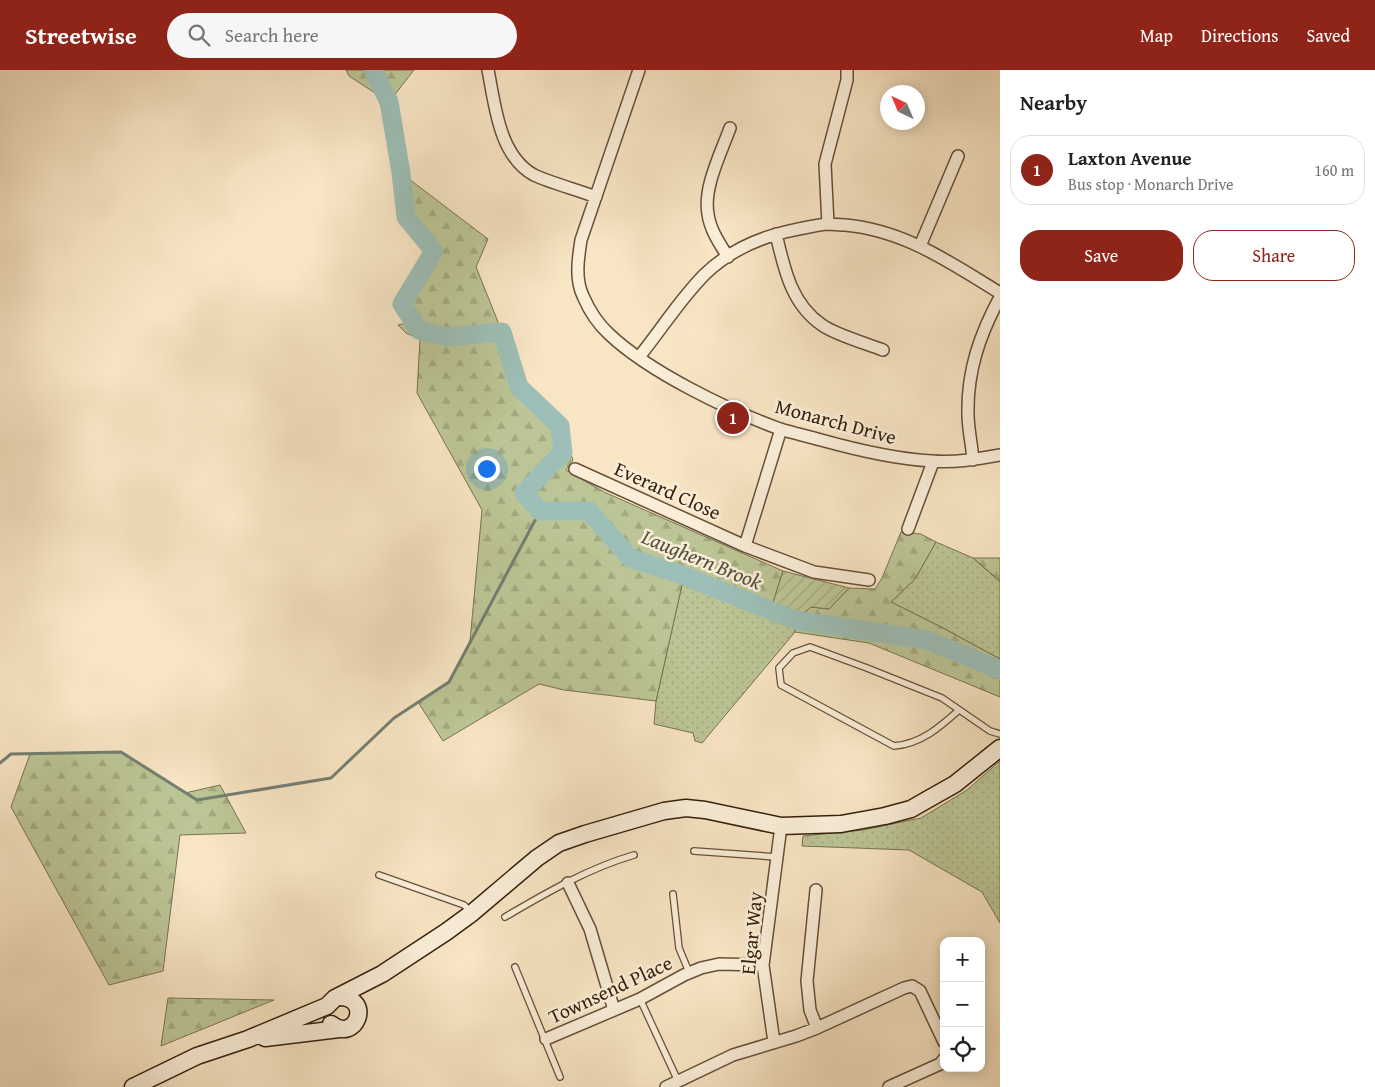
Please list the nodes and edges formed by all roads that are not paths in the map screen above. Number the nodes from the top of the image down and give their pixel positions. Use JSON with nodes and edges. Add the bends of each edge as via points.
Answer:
{"nodes":[{"id":1,"x":488,"y":70,"type":"edge"},
{"id":2,"x":639,"y":70,"type":"edge"},
{"id":3,"x":847,"y":70,"type":"edge"},
{"id":4,"x":730,"y":128,"type":"dead end"},
{"id":5,"x":958,"y":156,"type":"dead end"},
{"id":6,"x":596,"y":197,"type":"junction"},
{"id":7,"x":828,"y":224,"type":"junction"},
{"id":8,"x":776,"y":234,"type":"junction"},
{"id":9,"x":920,"y":246,"type":"junction"},
{"id":10,"x":728,"y":256,"type":"junction"},
{"id":11,"x":1000,"y":292,"type":"edge"},
{"id":12,"x":1000,"y":297,"type":"edge"},
{"id":13,"x":883,"y":350,"type":"dead end"},
{"id":14,"x":639,"y":358,"type":"junction"},
{"id":15,"x":781,"y":429,"type":"junction"},
{"id":16,"x":1000,"y":455,"type":"edge"},
{"id":17,"x":973,"y":460,"type":"junction"},
{"id":18,"x":933,"y":462,"type":"junction"},
{"id":19,"x":575,"y":469,"type":"dead end"},
{"id":20,"x":908,"y":529,"type":"dead end"},
{"id":21,"x":745,"y":546,"type":"junction"},
{"id":22,"x":869,"y":580,"type":"dead end"},
{"id":23,"x":959,"y":710,"type":"junction"},
{"id":24,"x":1000,"y":734,"type":"edge"},
{"id":25,"x":1000,"y":748,"type":"edge"},
{"id":26,"x":781,"y":826,"type":"junction"},
{"id":27,"x":694,"y":851,"type":"dead end"},
{"id":28,"x":634,"y":855,"type":"dead end"},
{"id":29,"x":777,"y":857,"type":"junction"},
{"id":30,"x":379,"y":875,"type":"dead end"},
{"id":31,"x":568,"y":883,"type":"junction"},
{"id":32,"x":816,"y":890,"type":"dead end"},
{"id":33,"x":673,"y":894,"type":"dead end"},
{"id":34,"x":472,"y":913,"type":"junction"},
{"id":35,"x":505,"y":917,"type":"dead end"},
{"id":36,"x":763,"y":965,"type":"junction"},
{"id":37,"x":515,"y":967,"type":"dead end"},
{"id":38,"x":689,"y":972,"type":"junction"},
{"id":39,"x":382,"y":974,"type":"junction"},
{"id":40,"x":640,"y":999,"type":"junction"},
{"id":41,"x":334,"y":1001,"type":"junction"},
{"id":42,"x":614,"y":1010,"type":"junction"},
{"id":43,"x":359,"y":1012,"type":"junction"},
{"id":44,"x":817,"y":1028,"type":"junction"},
{"id":45,"x":339,"y":1029,"type":"junction"},
{"id":46,"x":940,"y":1034,"type":"edge"},
{"id":47,"x":248,"y":1039,"type":"junction"},
{"id":48,"x":546,"y":1039,"type":"junction"},
{"id":49,"x":774,"y":1042,"type":"junction"},
{"id":50,"x":940,"y":1064,"type":"edge"},
{"id":51,"x":560,"y":1076,"type":"dead end"},
{"id":52,"x":678,"y":1081,"type":"junction"},
{"id":53,"x":133,"y":1087,"type":"edge"},
{"id":54,"x":666,"y":1087,"type":"edge"},
{"id":55,"x":888,"y":1087,"type":"edge"}],
"edges":[{"from":1,"to":6,"type":"street","via":[[506,146],[514,158],[535,175]]},
{"from":2,"to":6,"type":"street","name":"Monarch Drive"},
{"from":3,"to":7,"type":"street","via":[[848,80],[825,164]]},
{"from":4,"to":10,"type":"street","via":[[708,193],[708,214]]},
{"from":5,"to":9,"type":"street"},
{"from":6,"to":14,"type":"street","name":"Monarch Drive","via":[[580,240],[577,271],[582,295],[607,332]]},
{"from":7,"to":8,"type":"street"},
{"from":7,"to":9,"type":"street","via":[[860,226]]},
{"from":8,"to":10,"type":"street"},
{"from":8,"to":13,"type":"street","via":[[788,278],[802,307],[823,326]]},
{"from":9,"to":11,"type":"street"},
{"from":10,"to":14,"type":"street","via":[[688,292]]},
{"from":12,"to":17,"type":"street","via":[[973,360],[968,415]]},
{"from":14,"to":15,"type":"street","name":"Monarch Drive","via":[[705,395]]},
{"from":15,"to":18,"type":"street","name":"Monarch Drive","via":[[882,455]]},
{"from":15,"to":21,"type":"street"},
{"from":16,"to":17,"type":"street","name":"Monarch Drive"},
{"from":17,"to":18,"type":"street","name":"Monarch Drive"},
{"from":18,"to":20,"type":"street"},
{"from":19,"to":21,"type":"street","name":"Everard Close"},
{"from":21,"to":22,"type":"street","name":"Everard Close","via":[[814,572]]},
{"from":23,"to":23,"type":"lane","via":[[942,698],[810,647],[793,653],[779,668],[780,685],[894,746],[906,745],[933,732]]},
{"from":23,"to":24,"type":"lane"},
{"from":25,"to":26,"type":"main road","via":[[954,784],[911,809],[841,824]]},
{"from":26,"to":29,"type":"street","name":"Elgar Way"},
{"from":26,"to":34,"type":"main road","via":[[686,808],[655,814],[559,843]]},
{"from":27,"to":29,"type":"lane"},
{"from":28,"to":31,"type":"lane","via":[[612,861]]},
{"from":29,"to":36,"type":"street","name":"Elgar Way"},
{"from":30,"to":34,"type":"lane","via":[[464,905]]},
{"from":31,"to":35,"type":"lane"},
{"from":31,"to":42,"type":"street","via":[[590,929]]},
{"from":32,"to":44,"type":"street","via":[[807,980],[810,1010]]},
{"from":33,"to":38,"type":"lane","name":"Townsend Place","via":[[679,948]]},
{"from":34,"to":39,"type":"main road"},
{"from":36,"to":38,"type":"street","name":"Townsend Place","via":[[718,964]]},
{"from":36,"to":49,"type":"street","name":"Elgar Way"},
{"from":37,"to":48,"type":"lane"},
{"from":38,"to":40,"type":"street","name":"Townsend Place"},
{"from":39,"to":41,"type":"main road"},
{"from":39,"to":43,"type":"main road"},
{"from":40,"to":42,"type":"street","name":"Townsend Place"},
{"from":40,"to":52,"type":"lane"},
{"from":41,"to":43,"type":"main road","via":[[350,998]]},
{"from":41,"to":45,"type":"main road","via":[[326,1011],[328,1021]]},
{"from":41,"to":47,"type":"main road"},
{"from":42,"to":48,"type":"street","name":"Townsend Place"},
{"from":43,"to":45,"type":"main road","via":[[352,1026]]},
{"from":44,"to":46,"type":"street","via":[[912,986],[920,991]]},
{"from":44,"to":49,"type":"street"},
{"from":45,"to":47,"type":"main road"},
{"from":47,"to":53,"type":"main road","via":[[198,1056]]},
{"from":48,"to":51,"type":"lane"},
{"from":49,"to":52,"type":"street","via":[[733,1055]]},
{"from":50,"to":55,"type":"street"},
{"from":52,"to":54,"type":"street"}]}
